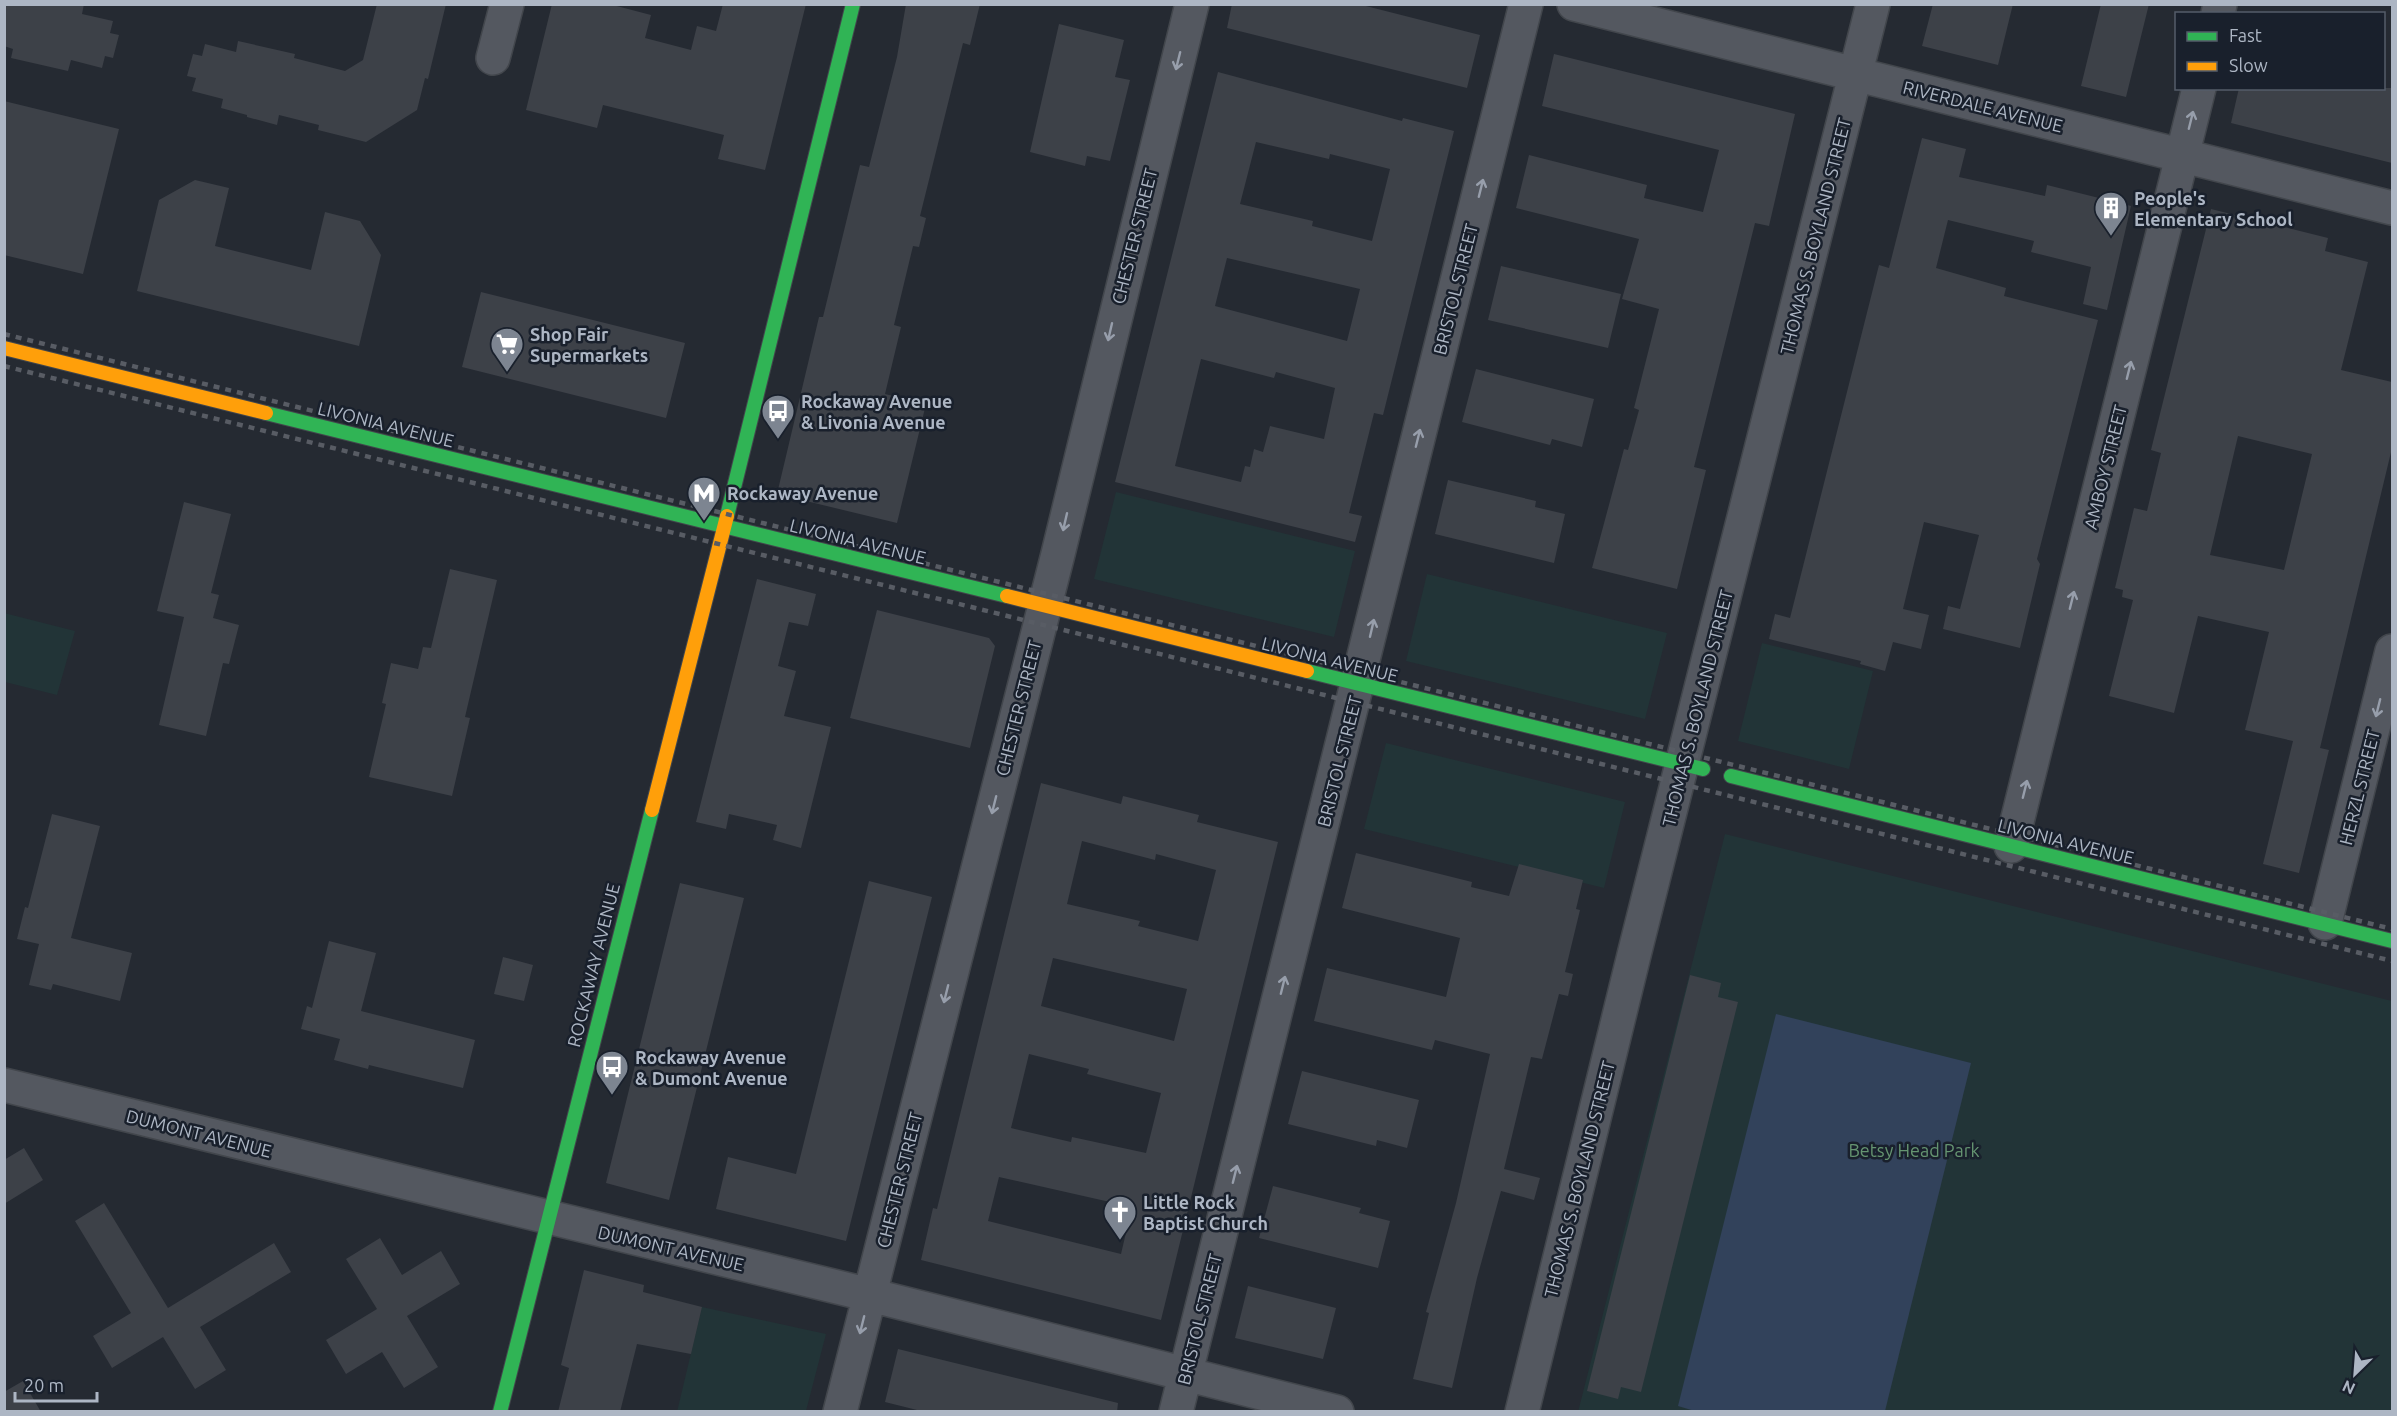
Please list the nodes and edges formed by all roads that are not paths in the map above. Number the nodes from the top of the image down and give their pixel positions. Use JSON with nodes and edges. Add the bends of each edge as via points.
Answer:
{"nodes":[{"id":1,"x":507,"y":4,"type":"edge"},
{"id":2,"x":853,"y":4,"type":"edge"},
{"id":3,"x":1192,"y":4,"type":"edge"},
{"id":4,"x":1526,"y":4,"type":"edge"},
{"id":5,"x":1574,"y":4,"type":"edge"},
{"id":6,"x":1873,"y":4,"type":"edge"},
{"id":7,"x":493,"y":58,"type":"dead end"},
{"id":8,"x":1855,"y":74,"type":"junction"},
{"id":9,"x":2198,"y":90,"type":"edge"},
{"id":10,"x":2182,"y":156,"type":"junction"},
{"id":11,"x":2392,"y":208,"type":"edge"},
{"id":12,"x":4,"y":348,"type":"edge"},
{"id":13,"x":723,"y":527,"type":"junction"},
{"id":14,"x":1044,"y":605,"type":"junction"},
{"id":15,"x":2392,"y":651,"type":"edge"},
{"id":16,"x":1358,"y":684,"type":"junction"},
{"id":17,"x":1693,"y":767,"type":"junction"},
{"id":18,"x":1731,"y":776,"type":"dead end"},
{"id":19,"x":2011,"y":846,"type":"junction"},
{"id":20,"x":2325,"y":923,"type":"junction"},
{"id":21,"x":2392,"y":940,"type":"edge"},
{"id":22,"x":4,"y":1085,"type":"edge"},
{"id":23,"x":548,"y":1218,"type":"junction"},
{"id":24,"x":870,"y":1295,"type":"junction"},
{"id":25,"x":1185,"y":1373,"type":"junction"},
{"id":26,"x":500,"y":1412,"type":"edge"},
{"id":27,"x":840,"y":1412,"type":"edge"},
{"id":28,"x":1176,"y":1412,"type":"edge"},
{"id":29,"x":1337,"y":1412,"type":"edge"},
{"id":30,"x":1522,"y":1412,"type":"edge"}],
"edges":[{"from":1,"to":7,"type":"street"},
{"from":2,"to":13,"type":"street","name":"ROCKAWAY AVENUE"},
{"from":3,"to":14,"type":"street","name":"CHESTER STREET","one_way":true},
{"from":16,"to":4,"type":"street","name":"BRISTOL STREET","one_way":true},
{"from":5,"to":8,"type":"street","name":"RIVERDALE AVENUE"},
{"from":6,"to":8,"type":"street","name":"THOMAS S. BOYLAND STREET"},
{"from":8,"to":10,"type":"street","name":"RIVERDALE AVENUE"},
{"from":8,"to":17,"type":"street","name":"THOMAS S. BOYLAND STREET"},
{"from":10,"to":9,"type":"street","name":"AMBOY STREET","one_way":true},
{"from":10,"to":11,"type":"street","name":"RIVERDALE AVENUE"},
{"from":19,"to":10,"type":"street","name":"AMBOY STREET","one_way":true},
{"from":12,"to":13,"type":"street","name":"LIVONIA AVENUE"},
{"from":13,"to":14,"type":"street","name":"LIVONIA AVENUE"},
{"from":13,"to":23,"type":"street","name":"ROCKAWAY AVENUE"},
{"from":14,"to":16,"type":"street","name":"LIVONIA AVENUE"},
{"from":14,"to":24,"type":"street","name":"CHESTER STREET","one_way":true},
{"from":15,"to":20,"type":"street","name":"HERZL STREET","one_way":true},
{"from":16,"to":17,"type":"street","name":"LIVONIA AVENUE"},
{"from":25,"to":16,"type":"street","name":"BRISTOL STREET","one_way":true},
{"from":17,"to":30,"type":"street","name":"THOMAS S. BOYLAND STREET"},
{"from":18,"to":19,"type":"street","name":"LIVONIA AVENUE"},
{"from":19,"to":20,"type":"street","name":"LIVONIA AVENUE"},
{"from":20,"to":21,"type":"street","name":"LIVONIA AVENUE"},
{"from":22,"to":23,"type":"street","name":"DUMONT AVENUE"},
{"from":23,"to":24,"type":"street","name":"DUMONT AVENUE"},
{"from":23,"to":26,"type":"street","name":"ROCKAWAY AVENUE"},
{"from":24,"to":25,"type":"street","name":"DUMONT AVENUE"},
{"from":24,"to":27,"type":"street","name":"CHESTER STREET","one_way":true},
{"from":25,"to":28,"type":"street","name":"BRISTOL STREET"},
{"from":25,"to":29,"type":"street","name":"DUMONT AVENUE"}]}
